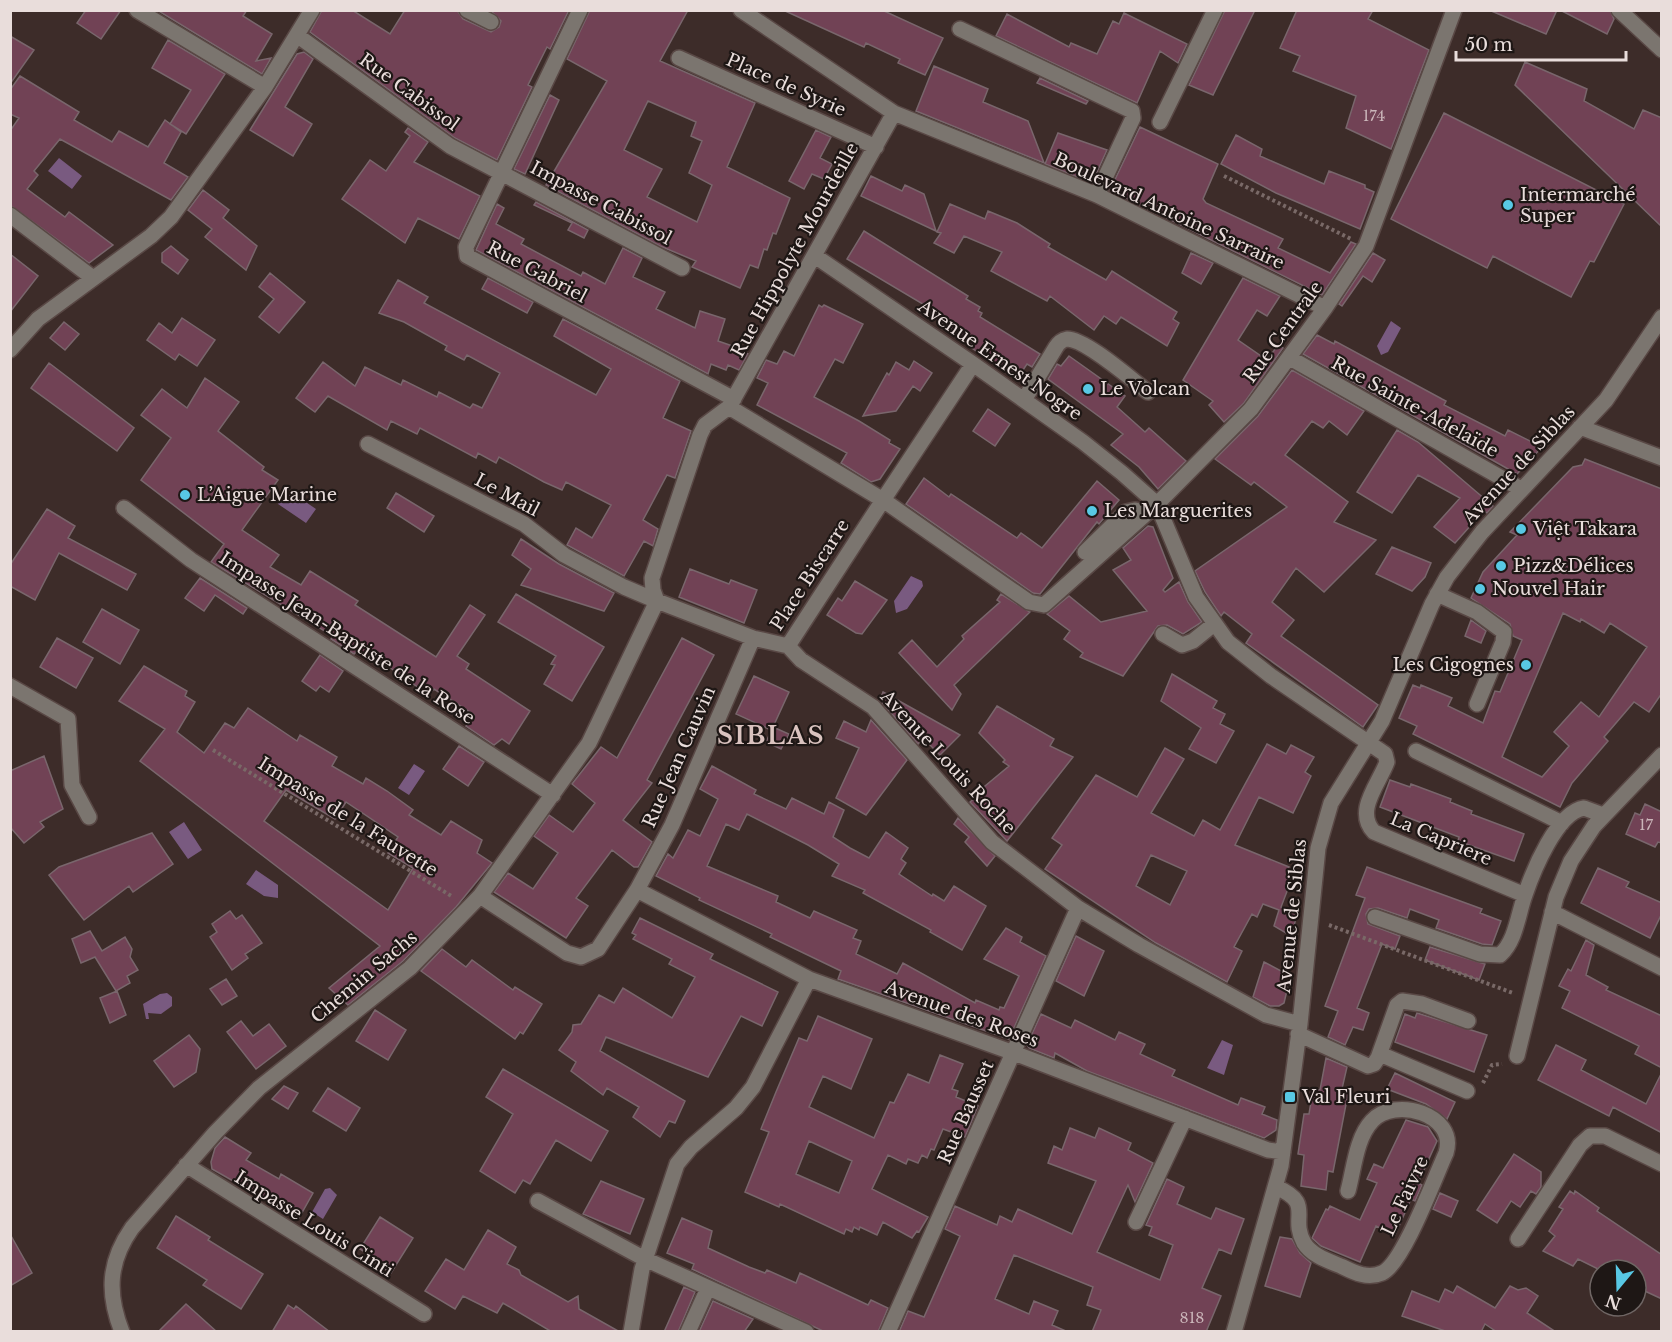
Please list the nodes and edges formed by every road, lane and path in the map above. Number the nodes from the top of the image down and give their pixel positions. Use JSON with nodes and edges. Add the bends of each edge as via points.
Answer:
{"nodes":[{"id":1,"x":137,"y":10,"type":"edge"},
{"id":2,"x":312,"y":10,"type":"edge"},
{"id":3,"x":467,"y":10,"type":"edge"},
{"id":4,"x":580,"y":10,"type":"edge"},
{"id":5,"x":741,"y":10,"type":"edge"},
{"id":6,"x":1215,"y":10,"type":"edge"},
{"id":7,"x":1454,"y":10,"type":"edge"},
{"id":8,"x":1618,"y":10,"type":"edge"},
{"id":9,"x":490,"y":22,"type":"dead end"},
{"id":10,"x":960,"y":29,"type":"dead end"},
{"id":11,"x":297,"y":36,"type":"junction"},
{"id":12,"x":1662,"y":50,"type":"edge"},
{"id":13,"x":679,"y":58,"type":"dead end"},
{"id":14,"x":264,"y":87,"type":"junction"},
{"id":15,"x":894,"y":113,"type":"junction"},
{"id":16,"x":1160,"y":122,"type":"dead end"},
{"id":17,"x":876,"y":147,"type":"junction"},
{"id":18,"x":502,"y":173,"type":"junction"},
{"id":19,"x":1224,"y":176,"type":"dead end"},
{"id":20,"x":1096,"y":195,"type":"junction"},
{"id":21,"x":10,"y":215,"type":"edge"},
{"id":22,"x":1366,"y":246,"type":"junction"},
{"id":23,"x":814,"y":256,"type":"junction"},
{"id":24,"x":682,"y":268,"type":"dead end"},
{"id":25,"x":93,"y":278,"type":"junction"},
{"id":26,"x":1325,"y":308,"type":"junction"},
{"id":27,"x":1662,"y":317,"type":"edge"},
{"id":28,"x":10,"y":350,"type":"edge"},
{"id":29,"x":1290,"y":358,"type":"junction"},
{"id":30,"x":973,"y":364,"type":"junction"},
{"id":31,"x":1148,"y":392,"type":"dead end"},
{"id":32,"x":1024,"y":400,"type":"junction"},
{"id":33,"x":732,"y":403,"type":"junction"},
{"id":34,"x":1580,"y":427,"type":"junction"},
{"id":35,"x":368,"y":444,"type":"dead end"},
{"id":36,"x":1662,"y":458,"type":"edge"},
{"id":37,"x":1521,"y":489,"type":"junction"},
{"id":38,"x":883,"y":500,"type":"junction"},
{"id":39,"x":124,"y":508,"type":"dead end"},
{"id":40,"x":1152,"y":508,"type":"junction"},
{"id":41,"x":1085,"y":552,"type":"dead end"},
{"id":42,"x":1437,"y":594,"type":"junction"},
{"id":43,"x":657,"y":601,"type":"junction"},
{"id":44,"x":1214,"y":624,"type":"junction"},
{"id":45,"x":1162,"y":634,"type":"dead end"},
{"id":46,"x":753,"y":638,"type":"junction"},
{"id":47,"x":789,"y":646,"type":"junction"},
{"id":48,"x":10,"y":686,"type":"edge"},
{"id":49,"x":1477,"y":704,"type":"dead end"},
{"id":50,"x":1369,"y":743,"type":"junction"},
{"id":51,"x":213,"y":750,"type":"dead end"},
{"id":52,"x":1416,"y":751,"type":"dead end"},
{"id":53,"x":1662,"y":755,"type":"edge"},
{"id":54,"x":1655,"y":774,"type":"edge"},
{"id":55,"x":553,"y":795,"type":"junction"},
{"id":56,"x":1603,"y":815,"type":"junction"},
{"id":57,"x":89,"y":817,"type":"dead end"},
{"id":58,"x":1562,"y":823,"type":"junction"},
{"id":59,"x":637,"y":890,"type":"junction"},
{"id":60,"x":1525,"y":895,"type":"junction"},
{"id":61,"x":480,"y":896,"type":"junction"},
{"id":62,"x":468,"y":907,"type":"junction"},
{"id":63,"x":1078,"y":908,"type":"junction"},
{"id":64,"x":1552,"y":912,"type":"junction"},
{"id":65,"x":1375,"y":917,"type":"dead end"},
{"id":66,"x":1311,"y":918,"type":"junction"},
{"id":67,"x":1662,"y":968,"type":"edge"},
{"id":68,"x":809,"y":979,"type":"junction"},
{"id":69,"x":1500,"y":988,"type":"dead end"},
{"id":70,"x":1468,"y":1021,"type":"dead end"},
{"id":71,"x":1299,"y":1029,"type":"junction"},
{"id":72,"x":1014,"y":1053,"type":"junction"},
{"id":73,"x":1380,"y":1054,"type":"junction"},
{"id":74,"x":1517,"y":1056,"type":"joint"},
{"id":75,"x":1472,"y":1087,"type":"joint"},
{"id":76,"x":1185,"y":1118,"type":"junction"},
{"id":77,"x":1283,"y":1152,"type":"junction"},
{"id":78,"x":1662,"y":1164,"type":"edge"},
{"id":79,"x":186,"y":1165,"type":"junction"},
{"id":80,"x":1276,"y":1187,"type":"junction"},
{"id":81,"x":1348,"y":1191,"type":"dead end"},
{"id":82,"x":538,"y":1200,"type":"dead end"},
{"id":83,"x":1136,"y":1222,"type":"dead end"},
{"id":84,"x":1518,"y":1239,"type":"dead end"},
{"id":85,"x":645,"y":1259,"type":"junction"},
{"id":86,"x":708,"y":1288,"type":"junction"},
{"id":87,"x":424,"y":1314,"type":"dead end"},
{"id":88,"x":122,"y":1332,"type":"edge"},
{"id":89,"x":631,"y":1332,"type":"edge"},
{"id":90,"x":688,"y":1332,"type":"edge"},
{"id":91,"x":806,"y":1332,"type":"edge"},
{"id":92,"x":888,"y":1332,"type":"edge"},
{"id":93,"x":1234,"y":1332,"type":"edge"}],
"edges":[{"from":1,"to":14,"type":"street"},
{"from":2,"to":11,"type":"street"},
{"from":3,"to":9,"type":"street"},
{"from":4,"to":18,"type":"street","name":"Rue Gabriel"},
{"from":5,"to":15,"type":"street","name":"Place de Syrie"},
{"from":6,"to":16,"type":"street"},
{"from":7,"to":22,"type":"street","name":"Rue Centrale"},
{"from":8,"to":12,"type":"street"},
{"from":10,"to":20,"type":"street","via":[[1132,111],[1133,118]]},
{"from":11,"to":14,"type":"street"},
{"from":11,"to":18,"type":"street","name":"Rue Cabissol","via":[[435,137]]},
{"from":13,"to":17,"type":"street","name":"Place de Syrie"},
{"from":14,"to":25,"type":"street","via":[[171,217]]},
{"from":15,"to":17,"type":"street","name":"Rue Hippolyte Mourdeille"},
{"from":15,"to":20,"type":"street","name":"Boulevard Antoine Sarraire"},
{"from":17,"to":23,"type":"street","name":"Rue Hippolyte Mourdeille"},
{"from":18,"to":24,"type":"street","name":"Impasse Cabissol"},
{"from":18,"to":33,"type":"street","name":"Rue Gabriel","via":[[466,247],[470,259]]},
{"from":19,"to":22,"type":"path"},
{"from":20,"to":26,"type":"street","name":"Boulevard Antoine Sarraire"},
{"from":21,"to":25,"type":"street"},
{"from":22,"to":26,"type":"street","name":"Rue Centrale"},
{"from":23,"to":30,"type":"street","name":"Avenue Ernest Nogre"},
{"from":23,"to":33,"type":"street","name":"Rue Hippolyte Mourdeille"},
{"from":25,"to":28,"type":"street","via":[[38,319]]},
{"from":26,"to":29,"type":"street","name":"Rue Centrale"},
{"from":27,"to":34,"type":"street","name":"Avenue de Siblas","via":[[1606,400]]},
{"from":29,"to":37,"type":"street","name":"Rue Sainte-Adelaïde"},
{"from":29,"to":40,"type":"street","name":"Rue Centrale","via":[[1251,410]]},
{"from":30,"to":32,"type":"street","name":"Avenue Ernest Nogre"},
{"from":30,"to":38,"type":"street","name":"Place Biscarre"},
{"from":31,"to":32,"type":"street","via":[[1085,346],[1068,339],[1056,347]]},
{"from":32,"to":40,"type":"street","name":"Avenue Ernest Nogre","via":[[1096,451]]},
{"from":33,"to":38,"type":"street"},
{"from":33,"to":43,"type":"street","via":[[705,425],[699,435],[652,578]]},
{"from":34,"to":36,"type":"street"},
{"from":34,"to":37,"type":"street","name":"Avenue de Siblas"},
{"from":35,"to":43,"type":"street","name":"Le Mail","via":[[524,524],[564,555]]},
{"from":37,"to":42,"type":"street","name":"Avenue de Siblas","via":[[1482,532]]},
{"from":38,"to":40,"type":"street","name":"Rue Centrale","via":[[1029,602],[1041,606]]},
{"from":38,"to":47,"type":"street","name":"Place Biscarre"},
{"from":39,"to":55,"type":"street","name":"Impasse Jean-Baptiste de la Rose","via":[[191,560]]},
{"from":40,"to":41,"type":"street","via":[[1126,512]]},
{"from":40,"to":44,"type":"street"},
{"from":42,"to":49,"type":"street","via":[[1477,612],[1504,632]]},
{"from":42,"to":50,"type":"street","name":"Avenue de Siblas"},
{"from":43,"to":46,"type":"street","name":"Place Biscarre"},
{"from":43,"to":55,"type":"street","name":"Chemin Sachs","via":[[596,733]]},
{"from":44,"to":45,"type":"street","via":[[1182,645]]},
{"from":44,"to":50,"type":"street","via":[[1244,656]]},
{"from":46,"to":47,"type":"street","name":"Place Biscarre"},
{"from":46,"to":59,"type":"street","name":"Rue Jean Cauvin","via":[[672,825]]},
{"from":47,"to":63,"type":"street","name":"Avenue Louis Roche","via":[[801,660],[873,707],[993,842]]},
{"from":48,"to":57,"type":"street","via":[[68,719],[72,784]]},
{"from":50,"to":60,"type":"street","name":"La Capriere","via":[[1387,758],[1365,812],[1374,832]]},
{"from":50,"to":66,"type":"street","name":"Avenue de Siblas","via":[[1337,792],[1323,825]]},
{"from":51,"to":62,"type":"path","name":"Impasse de la Fauvette"},
{"from":52,"to":58,"type":"street"},
{"from":53,"to":54,"type":"street"},
{"from":54,"to":56,"type":"street"},
{"from":55,"to":61,"type":"street","name":"Chemin Sachs"},
{"from":56,"to":58,"type":"street","via":[[1580,808]]},
{"from":56,"to":64,"type":"street","via":[[1570,861]]},
{"from":58,"to":60,"type":"street","via":[[1540,858]]},
{"from":59,"to":61,"type":"street","name":"Rue Jean Cauvin","via":[[598,950],[581,957],[567,953]]},
{"from":59,"to":68,"type":"street","name":"Avenue des Roses"},
{"from":60,"to":65,"type":"street","via":[[1510,943],[1495,956]]},
{"from":61,"to":62,"type":"street","name":"Chemin Sachs"},
{"from":62,"to":79,"type":"street","name":"Chemin Sachs","via":[[410,968],[259,1089]]},
{"from":63,"to":71,"type":"street","name":"Avenue Louis Roche","via":[[1266,1015]]},
{"from":63,"to":72,"type":"street","name":"Rue Bausset"},
{"from":64,"to":67,"type":"street"},
{"from":64,"to":74,"type":"street"},
{"from":66,"to":69,"type":"path"},
{"from":66,"to":71,"type":"street","name":"Avenue de Siblas"},
{"from":68,"to":72,"type":"street","name":"Avenue des Roses"},
{"from":68,"to":85,"type":"street","via":[[753,1087],[677,1164]]},
{"from":70,"to":73,"type":"street","via":[[1402,1001],[1397,1005]]},
{"from":71,"to":73,"type":"street","name":"Avenue Louis Roche","via":[[1368,1066]]},
{"from":71,"to":77,"type":"street","name":"Avenue de Siblas"},
{"from":72,"to":76,"type":"street","name":"Avenue des Roses"},
{"from":72,"to":92,"type":"street","name":"Rue Bausset"},
{"from":73,"to":75,"type":"street"},
{"from":74,"to":75,"type":"path","via":[[1512,1064],[1493,1063],[1485,1081]]},
{"from":76,"to":77,"type":"street","name":"Avenue des Roses","via":[[1268,1150]]},
{"from":76,"to":83,"type":"street"},
{"from":77,"to":80,"type":"street","name":"Avenue de Siblas"},
{"from":78,"to":84,"type":"street","via":[[1605,1136],[1590,1136]]},
{"from":79,"to":87,"type":"street","name":"Impasse Louis Cinti"},
{"from":79,"to":88,"type":"street","name":"Chemin Sachs","via":[[132,1228],[118,1251],[111,1290],[112,1308]]},
{"from":80,"to":81,"type":"street","name":"Le Faivre","via":[[1296,1200],[1300,1231],[1309,1249],[1361,1275],[1381,1274],[1403,1249],[1446,1153],[1448,1132],[1437,1121],[1411,1110],[1392,1110],[1377,1117],[1363,1135]]},
{"from":80,"to":93,"type":"street","name":"Avenue de Siblas"},
{"from":82,"to":85,"type":"street"},
{"from":85,"to":86,"type":"street"},
{"from":85,"to":89,"type":"street"},
{"from":86,"to":90,"type":"street"},
{"from":86,"to":91,"type":"street"}]}
